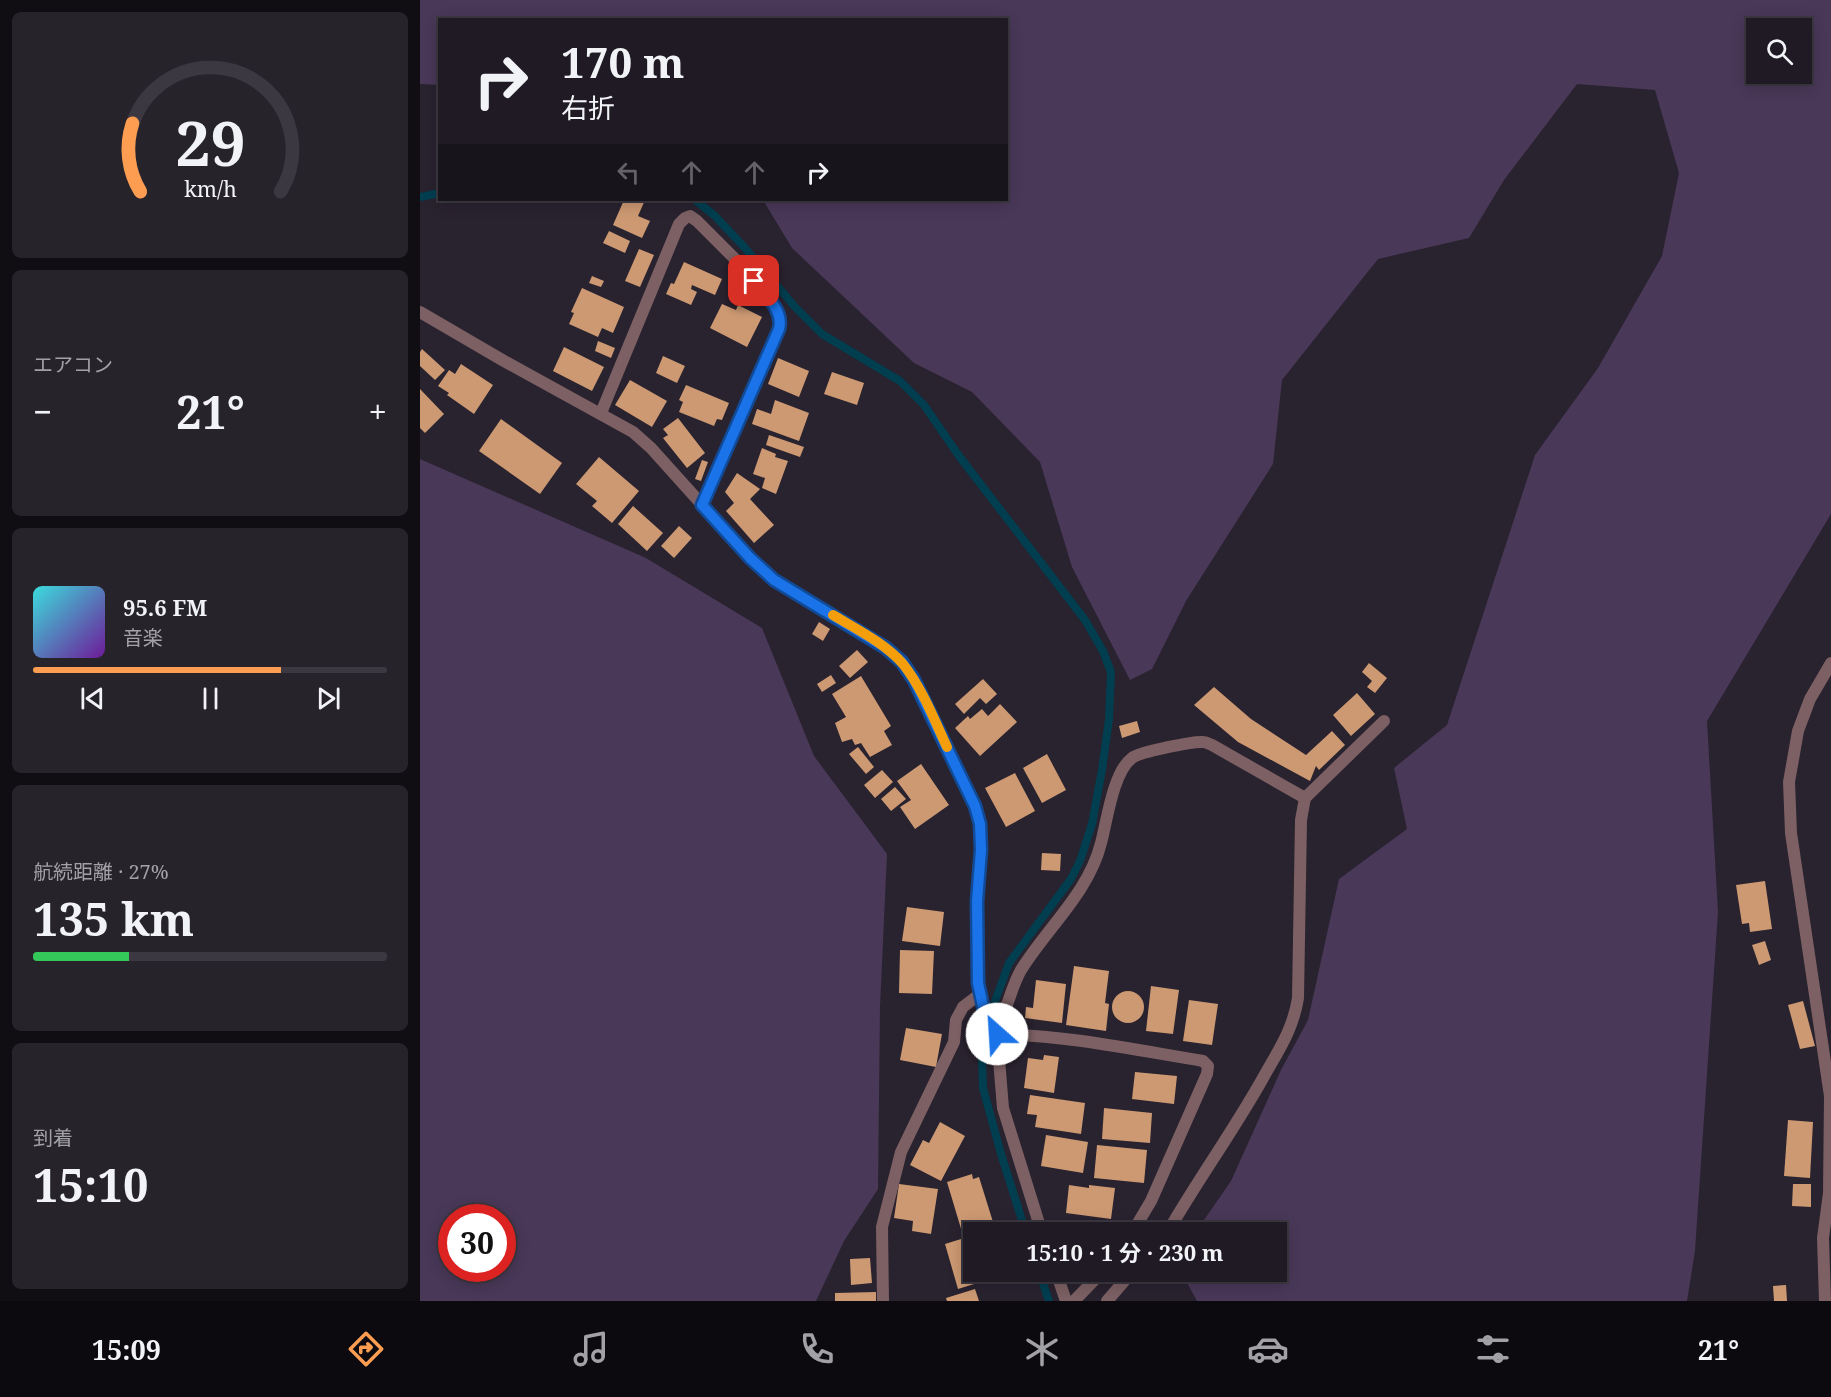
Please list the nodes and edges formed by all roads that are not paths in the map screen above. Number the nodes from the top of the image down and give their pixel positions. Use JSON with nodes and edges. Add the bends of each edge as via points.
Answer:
{"nodes":[{"id":1,"x":420,"y":312,"type":"edge"},
{"id":2,"x":601,"y":413,"type":"junction"},
{"id":3,"x":702,"y":505,"type":"junction"},
{"id":4,"x":1831,"y":663,"type":"edge"},
{"id":5,"x":1384,"y":721,"type":"dead end"},
{"id":6,"x":1305,"y":798,"type":"junction"},
{"id":7,"x":980,"y":994,"type":"junction"},
{"id":8,"x":996,"y":1032,"type":"junction"},
{"id":9,"x":1829,"y":1072,"type":"edge"},
{"id":10,"x":1829,"y":1214,"type":"edge"},
{"id":11,"x":1039,"y":1222,"type":"edge"},
{"id":12,"x":1139,"y":1222,"type":"edge"},
{"id":13,"x":1174,"y":1222,"type":"edge"},
{"id":14,"x":1059,"y":1282,"type":"edge"},
{"id":15,"x":1092,"y":1282,"type":"edge"},
{"id":16,"x":1123,"y":1282,"type":"edge"},
{"id":17,"x":883,"y":1301,"type":"edge"},
{"id":18,"x":1066,"y":1301,"type":"edge"},
{"id":19,"x":1074,"y":1301,"type":"edge"},
{"id":20,"x":1107,"y":1301,"type":"edge"},
{"id":21,"x":1826,"y":1301,"type":"edge"}],
"edges":[{"from":1,"to":2,"type":"street"},
{"from":2,"to":3,"type":"street","via":[[651,448]]},
{"from":2,"to":3,"type":"street","via":[[679,224],[690,216],[742,266],[781,320]]},
{"from":3,"to":7,"type":"street","via":[[774,580],[886,648],[914,680],[971,797],[980,824]]},
{"from":4,"to":9,"type":"street","via":[[1810,699],[1798,731],[1789,782],[1791,833]]},
{"from":5,"to":6,"type":"street"},
{"from":6,"to":8,"type":"street","via":[[1202,741],[1132,757],[1115,787],[1096,864],[1022,968]]},
{"from":6,"to":13,"type":"street","via":[[1300,820],[1295,1017],[1251,1098]]},
{"from":7,"to":8,"type":"street"},
{"from":7,"to":17,"type":"street","via":[[963,1007],[956,1020],[954,1042],[901,1152],[882,1227]]},
{"from":8,"to":11,"type":"street","via":[[1003,1108]]},
{"from":8,"to":12,"type":"street","via":[[1203,1061],[1208,1066]]},
{"from":9,"to":10,"type":"street"},
{"from":10,"to":21,"type":"street","via":[[1823,1238]]},
{"from":14,"to":18,"type":"street"},
{"from":15,"to":19,"type":"street"},
{"from":16,"to":20,"type":"street"}]}
